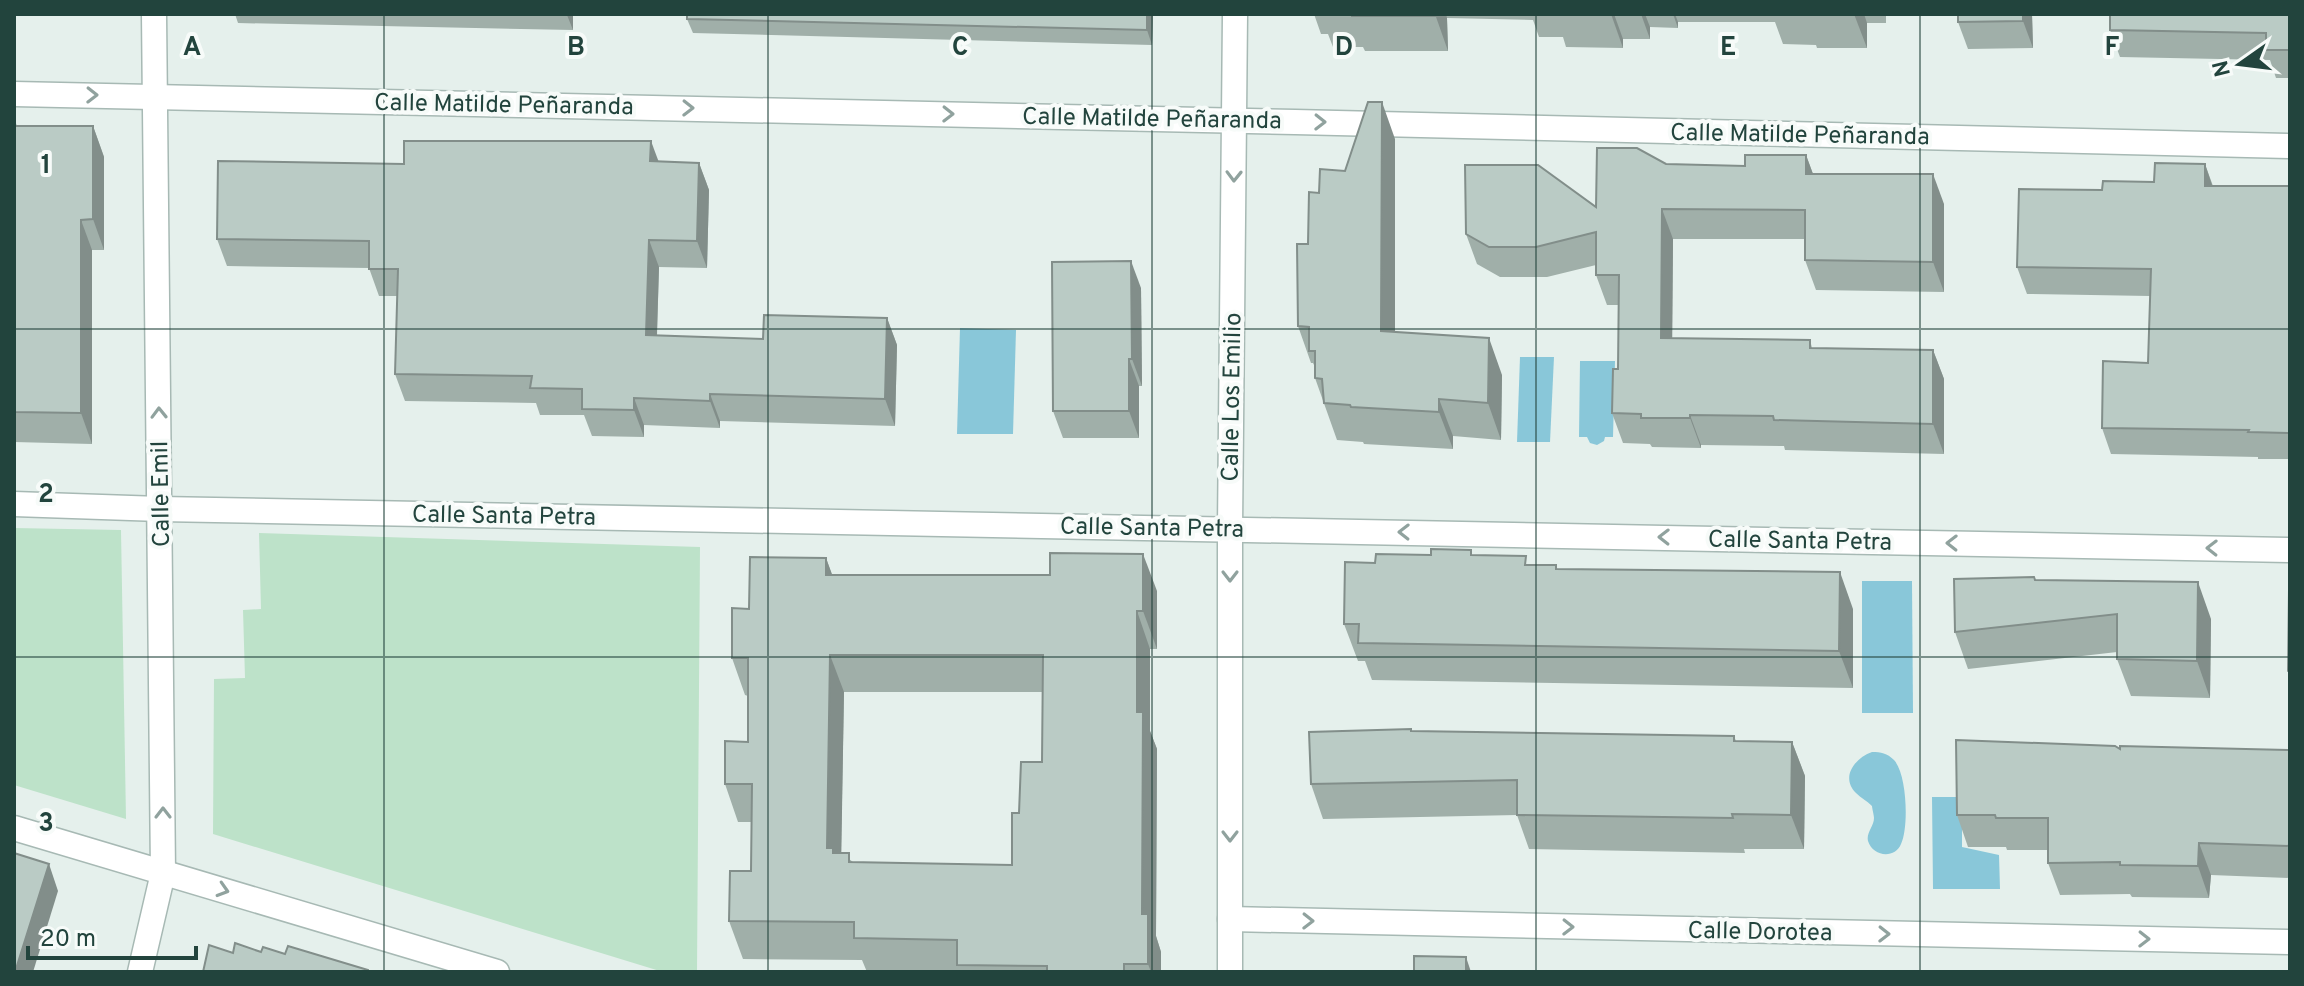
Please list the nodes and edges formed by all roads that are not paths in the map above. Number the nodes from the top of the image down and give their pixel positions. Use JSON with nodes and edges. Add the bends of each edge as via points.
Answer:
{"nodes":[{"id":1,"x":154,"y":14,"type":"edge"},
{"id":2,"x":1235,"y":14,"type":"edge"},
{"id":3,"x":14,"y":94,"type":"edge"},
{"id":4,"x":155,"y":97,"type":"junction"},
{"id":5,"x":1235,"y":121,"type":"junction"},
{"id":6,"x":2290,"y":146,"type":"edge"},
{"id":7,"x":14,"y":504,"type":"edge"},
{"id":8,"x":160,"y":509,"type":"junction"},
{"id":9,"x":1230,"y":528,"type":"junction"},
{"id":10,"x":2290,"y":550,"type":"edge"},
{"id":11,"x":14,"y":828,"type":"edge"},
{"id":12,"x":163,"y":873,"type":"junction"},
{"id":13,"x":1230,"y":919,"type":"junction"},
{"id":14,"x":2290,"y":942,"type":"edge"},
{"id":15,"x":140,"y":972,"type":"edge"},
{"id":16,"x":497,"y":972,"type":"edge"},
{"id":17,"x":1230,"y":972,"type":"edge"}],
"edges":[{"from":1,"to":4,"type":"street","name":"Calle Emil"},
{"from":2,"to":5,"type":"street","name":"Calle Los Emilio"},
{"from":3,"to":4,"type":"street","name":"Calle Matilde Peñaranda","one_way":true},
{"from":4,"to":5,"type":"street","name":"Calle Matilde Peñaranda","one_way":true},
{"from":8,"to":4,"type":"street","name":"Calle Emil","one_way":true},
{"from":5,"to":6,"type":"street","name":"Calle Matilde Peñaranda","one_way":true},
{"from":5,"to":9,"type":"street","name":"Calle Los Emilio","one_way":true},
{"from":7,"to":8,"type":"street","name":"Calle Santa Petra"},
{"from":8,"to":9,"type":"street","name":"Calle Santa Petra"},
{"from":12,"to":8,"type":"street","name":"Calle Emil","one_way":true},
{"from":10,"to":9,"type":"street","name":"Calle Santa Petra","one_way":true},
{"from":9,"to":13,"type":"street","name":"Calle Los Emilio","one_way":true},
{"from":11,"to":12,"type":"street"},
{"from":12,"to":15,"type":"street","name":"Calle Emil"},
{"from":12,"to":16,"type":"street","one_way":true},
{"from":13,"to":14,"type":"street","name":"Calle Dorotea","one_way":true},
{"from":13,"to":17,"type":"street","name":"Calle Los Emilio"}]}
